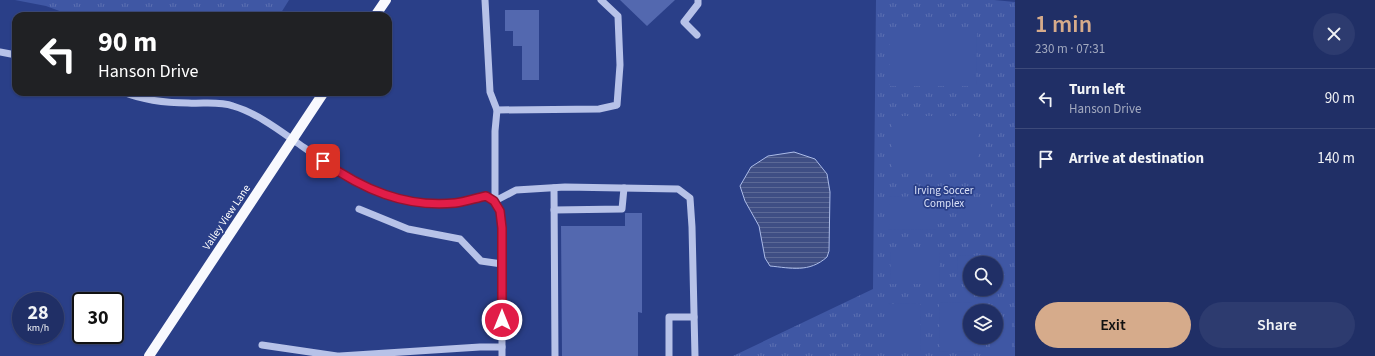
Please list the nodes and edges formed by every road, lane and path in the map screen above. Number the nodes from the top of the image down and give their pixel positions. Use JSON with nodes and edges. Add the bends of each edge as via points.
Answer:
{"nodes":[{"id":1,"x":386,"y":0,"type":"edge"},
{"id":2,"x":485,"y":0,"type":"edge"},
{"id":3,"x":601,"y":0,"type":"edge"},
{"id":4,"x":698,"y":0,"type":"edge"},
{"id":5,"x":378,"y":12,"type":"edge"},
{"id":6,"x":697,"y":34,"type":"dead end"},
{"id":7,"x":0,"y":52,"type":"edge"},
{"id":8,"x":12,"y":54,"type":"edge"},
{"id":9,"x":137,"y":96,"type":"edge"},
{"id":10,"x":321,"y":96,"type":"edge"},
{"id":11,"x":497,"y":110,"type":"junction"},
{"id":12,"x":292,"y":139,"type":"junction"},
{"id":13,"x":554,"y":188,"type":"junction"},
{"id":14,"x":624,"y":188,"type":"junction"},
{"id":15,"x":494,"y":201,"type":"junction"},
{"id":16,"x":359,"y":209,"type":"dead end"},
{"id":17,"x":554,"y":210,"type":"junction"},
{"id":18,"x":502,"y":264,"type":"junction"},
{"id":19,"x":694,"y":317,"type":"junction"},
{"id":20,"x":262,"y":345,"type":"dead end"},
{"id":21,"x":502,"y":347,"type":"junction"},
{"id":22,"x":149,"y":356,"type":"edge"},
{"id":23,"x":337,"y":356,"type":"edge"},
{"id":24,"x":340,"y":356,"type":"edge"},
{"id":25,"x":502,"y":356,"type":"edge"},
{"id":26,"x":555,"y":356,"type":"edge"},
{"id":27,"x":669,"y":356,"type":"edge"},
{"id":28,"x":695,"y":356,"type":"edge"}],
"edges":[{"from":1,"to":5,"type":"main road"},
{"from":2,"to":11,"type":"street","via":[[490,92]]},
{"from":3,"to":11,"type":"street","via":[[618,16],[620,65],[617,105],[600,109]]},
{"from":4,"to":6,"type":"street","via":[[698,4],[684,22]]},
{"from":7,"to":8,"type":"street"},
{"from":9,"to":12,"type":"street","via":[[171,102],[232,106],[246,111]]},
{"from":10,"to":12,"type":"main road","name":"Valley View Lane"},
{"from":11,"to":15,"type":"street"},
{"from":12,"to":15,"type":"street","via":[[372,191],[414,202],[457,203],[486,196]]},
{"from":12,"to":22,"type":"main road","name":"Valley View Lane"},
{"from":13,"to":14,"type":"street"},
{"from":13,"to":15,"type":"street","via":[[516,190]]},
{"from":13,"to":17,"type":"street"},
{"from":14,"to":17,"type":"street","via":[[622,209]]},
{"from":14,"to":19,"type":"street","via":[[678,189],[690,198]]},
{"from":15,"to":18,"type":"street","via":[[500,211]]},
{"from":16,"to":18,"type":"street","via":[[408,229],[460,239],[481,261]]},
{"from":17,"to":26,"type":"street"},
{"from":18,"to":21,"type":"street"},
{"from":19,"to":27,"type":"street","via":[[669,317]]},
{"from":19,"to":28,"type":"street"},
{"from":20,"to":23,"type":"street"},
{"from":21,"to":24,"type":"street"},
{"from":21,"to":25,"type":"street"}]}
